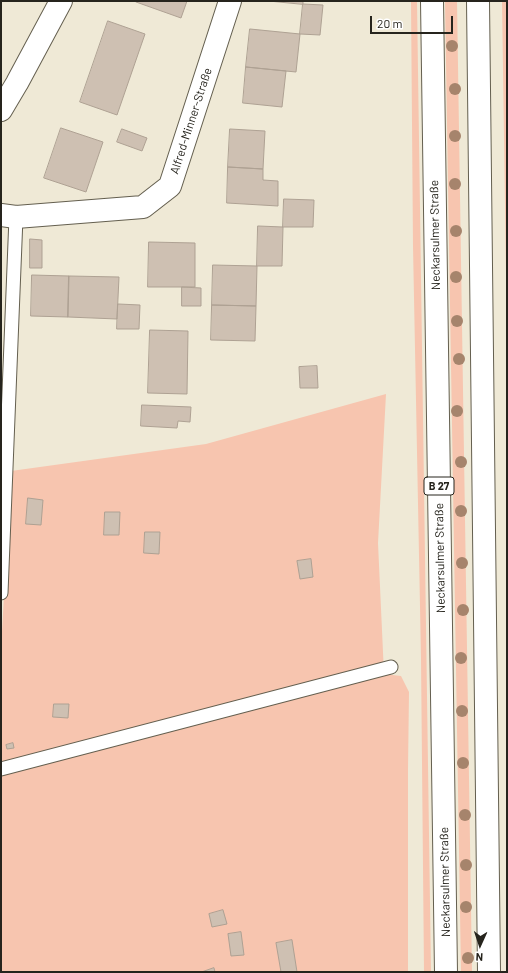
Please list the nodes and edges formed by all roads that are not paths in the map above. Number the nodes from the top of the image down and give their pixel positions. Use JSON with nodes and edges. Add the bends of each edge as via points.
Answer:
{"nodes":[{"id":1,"x":61,"y":1,"type":"edge"},
{"id":2,"x":230,"y":1,"type":"edge"},
{"id":3,"x":432,"y":1,"type":"edge"},
{"id":4,"x":478,"y":1,"type":"edge"},
{"id":5,"x":1,"y":110,"type":"edge"},
{"id":6,"x":9,"y":216,"type":"edge"},
{"id":7,"x":1,"y":593,"type":"edge"},
{"id":8,"x":391,"y":667,"type":"dead end"},
{"id":9,"x":1,"y":769,"type":"edge"},
{"id":10,"x":446,"y":972,"type":"edge"},
{"id":11,"x":489,"y":972,"type":"edge"}],
"edges":[{"from":1,"to":5,"type":"main road"},
{"from":2,"to":6,"type":"main road","name":"Alfred-Minner-Straße","via":[[170,186],[142,207]]},
{"from":3,"to":10,"type":"main road","name":"Neckarsulmer Straße","number":"B 27"},
{"from":4,"to":11,"type":"main road"},
{"from":6,"to":7,"type":"lane"},
{"from":8,"to":9,"type":"lane"}]}
